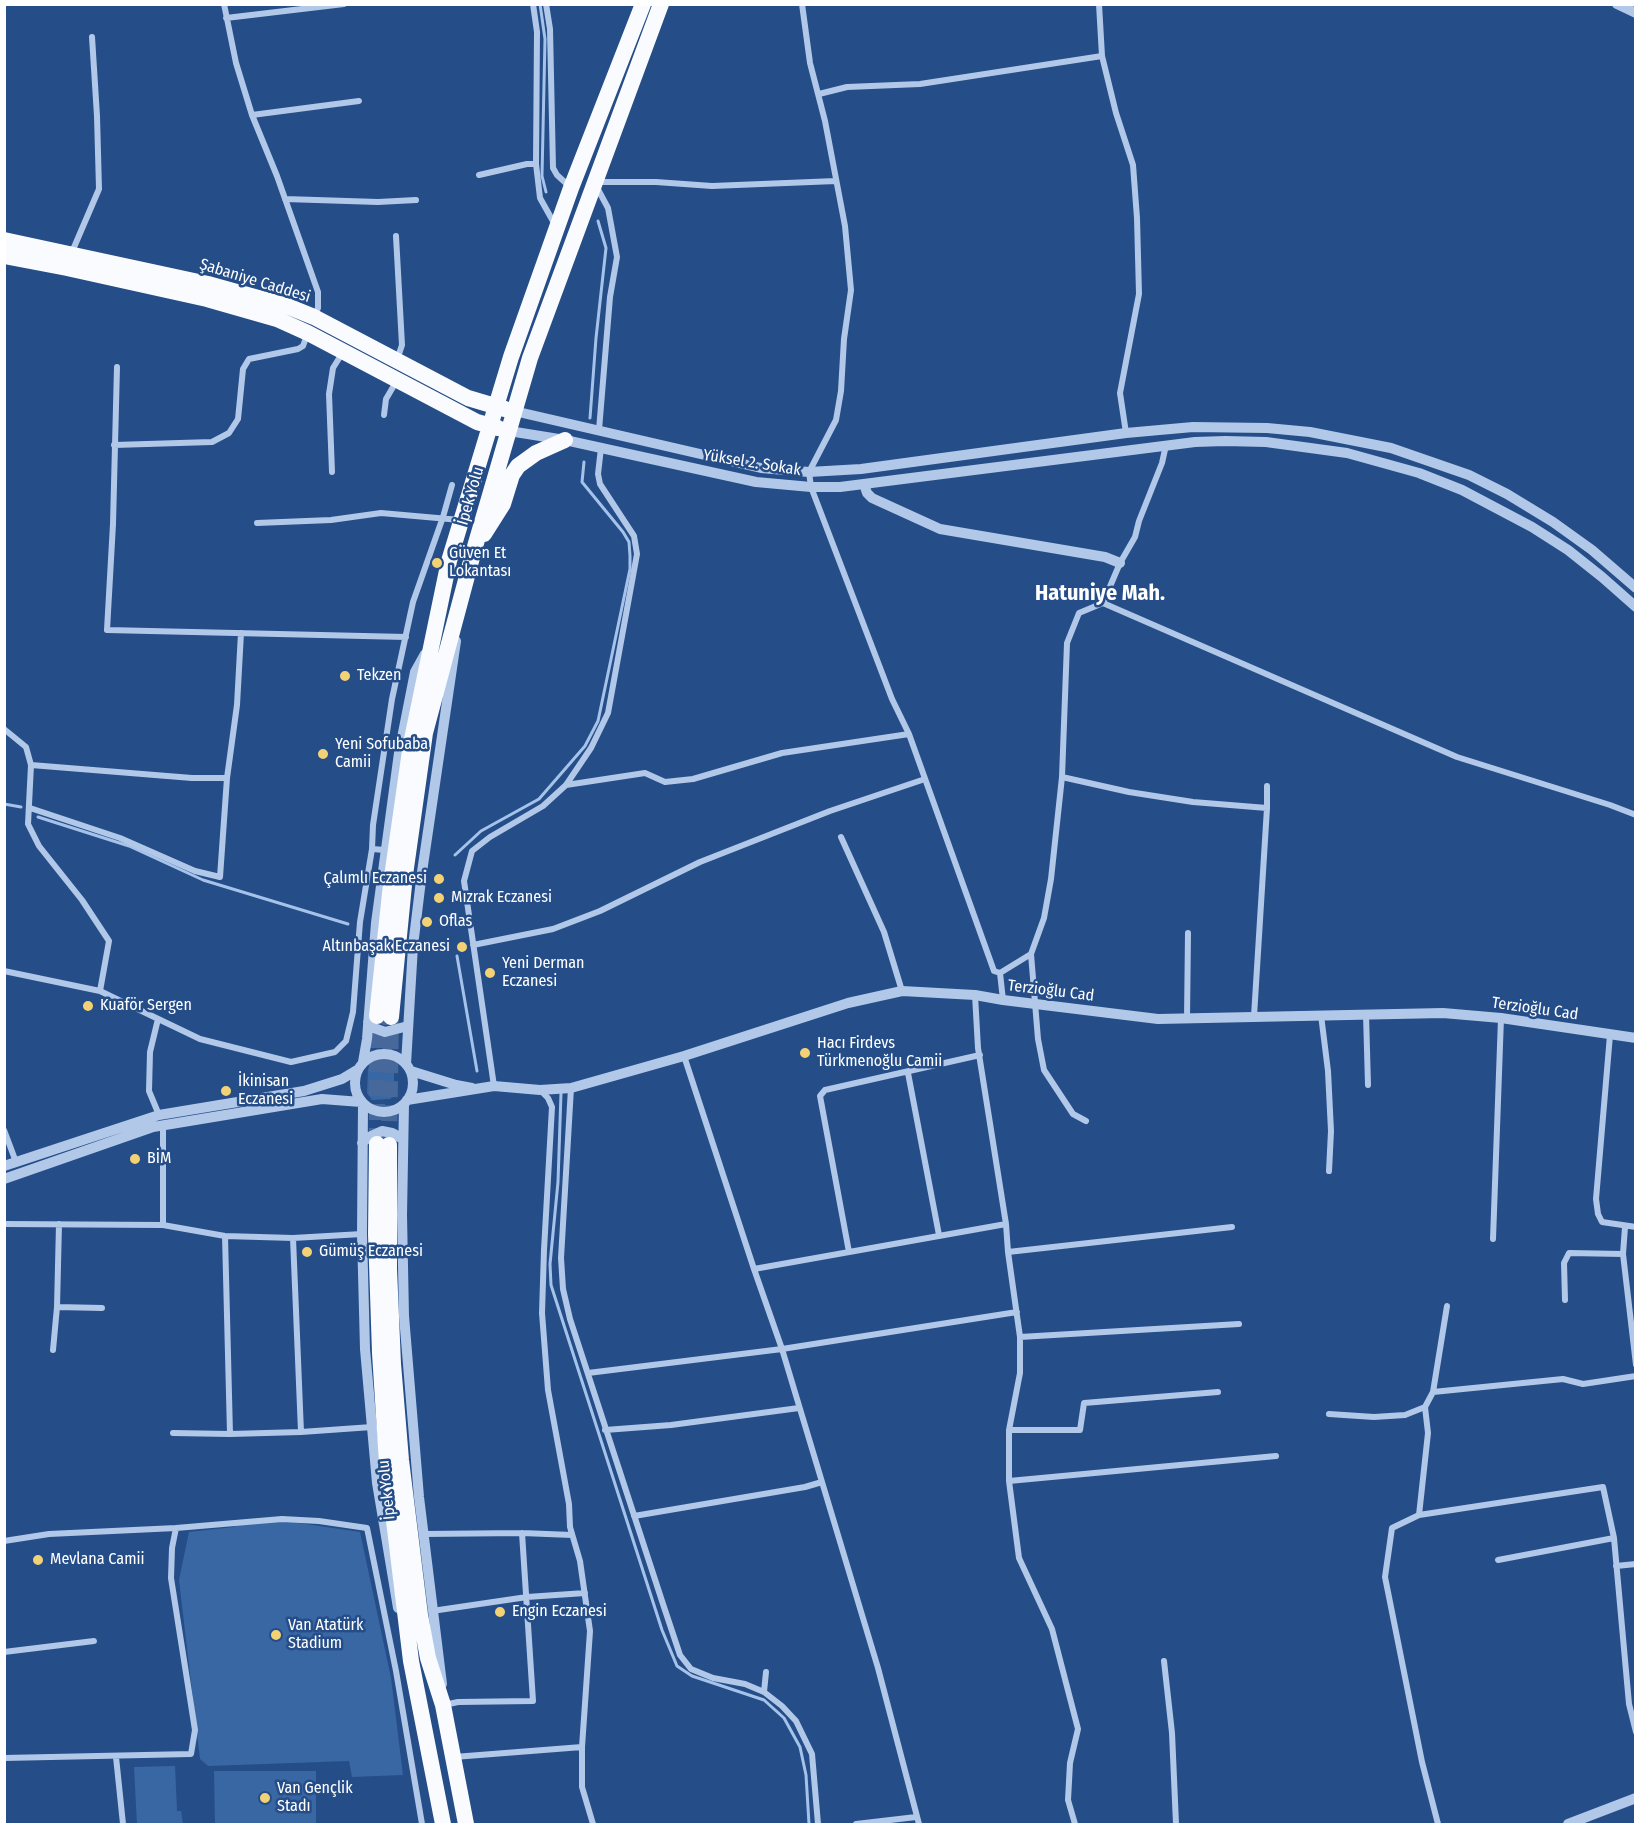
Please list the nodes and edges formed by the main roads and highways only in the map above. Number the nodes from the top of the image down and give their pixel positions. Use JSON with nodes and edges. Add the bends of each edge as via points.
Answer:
{"nodes":[{"id":1,"x":644,"y":4,"type":"edge"},
{"id":2,"x":661,"y":4,"type":"edge"},
{"id":3,"x":4,"y":240,"type":"edge"},
{"id":4,"x":4,"y":256,"type":"edge"},
{"id":5,"x":311,"y":325,"type":"junction"},
{"id":6,"x":496,"y":407,"type":"junction"},
{"id":7,"x":514,"y":411,"type":"junction"},
{"id":8,"x":490,"y":426,"type":"junction"},
{"id":9,"x":509,"y":431,"type":"junction"},
{"id":10,"x":566,"y":440,"type":"road end"},
{"id":11,"x":474,"y":550,"type":"junction"},
{"id":12,"x":442,"y":1824,"type":"edge"},
{"id":13,"x":466,"y":1824,"type":"edge"}],
"edges":[{"from":1,"to":6,"type":"highway","name":"İpek Yolu","via":[[556,226]]},
{"from":2,"to":7,"type":"highway","name":"İpek Yolu"},
{"from":3,"to":5,"type":"highway","name":"Şabaniye Caddesi","via":[[254,296]]},
{"from":4,"to":5,"type":"highway","via":[[67,267]]},
{"from":5,"to":6,"type":"highway","name":"Şabaniye Caddesi","via":[[397,360],[468,398]]},
{"from":5,"to":8,"type":"highway","via":[[343,351]]},
{"from":6,"to":7,"type":"highway","name":"Şabaniye Caddesi"},
{"from":6,"to":8,"type":"highway","name":"İpek Yolu"},
{"from":7,"to":9,"type":"highway","name":"İpek Yolu"},
{"from":8,"to":9,"type":"highway"},
{"from":8,"to":11,"type":"highway","name":"İpek Yolu","via":[[449,561],[407,767],[379,1018],[425,733]]},
{"from":9,"to":11,"type":"highway","name":"İpek Yolu"},
{"from":10,"to":11,"type":"highway","via":[[518,466],[503,504]]},
{"from":12,"to":13,"type":"highway","name":"İpek Yolu","via":[[411,1661],[384,1425],[376,1234],[382,1143],[393,1364],[420,1615],[443,1705]]}]}
